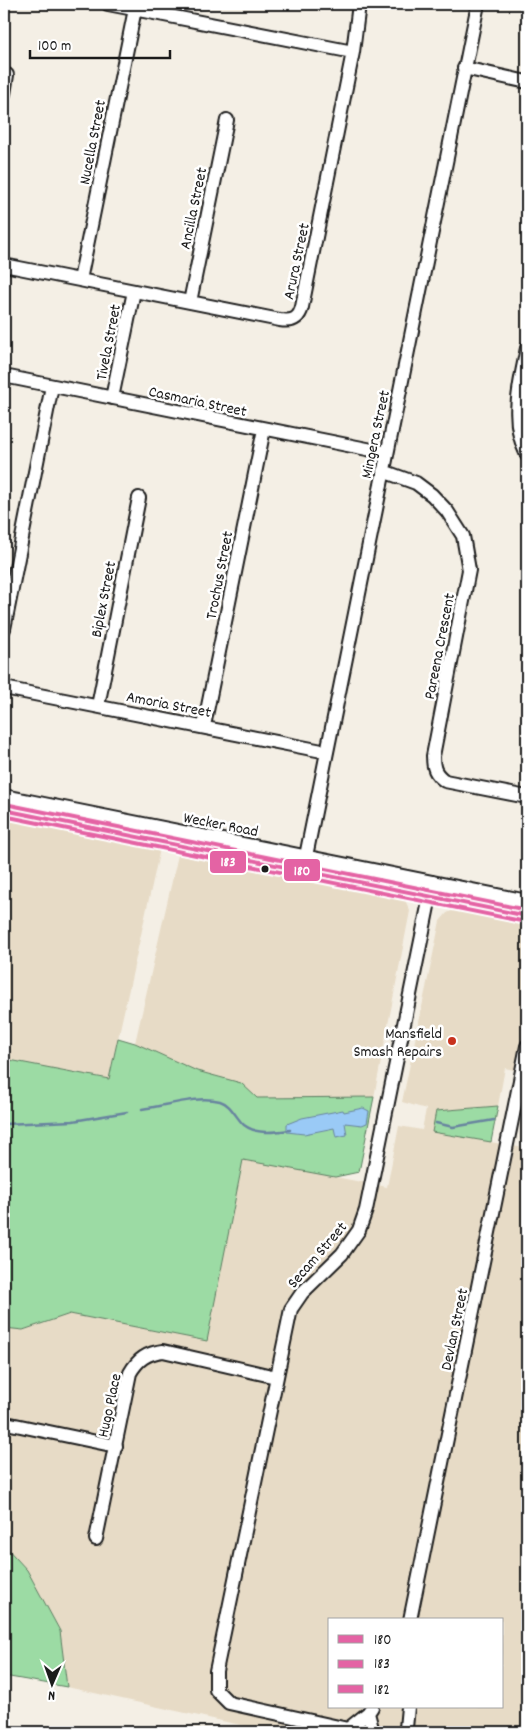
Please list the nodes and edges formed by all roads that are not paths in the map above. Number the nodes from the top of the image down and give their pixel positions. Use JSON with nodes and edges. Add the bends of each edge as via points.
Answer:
{"nodes":[{"id":1,"x":108,"y":4,"type":"edge"},
{"id":2,"x":359,"y":4,"type":"edge"},
{"id":3,"x":478,"y":4,"type":"edge"},
{"id":4,"x":134,"y":9,"type":"junction"},
{"id":5,"x":353,"y":52,"type":"junction"},
{"id":6,"x":464,"y":68,"type":"junction"},
{"id":7,"x":8,"y":75,"type":"dead end"},
{"id":8,"x":527,"y":82,"type":"edge"},
{"id":9,"x":4,"y":94,"type":"edge"},
{"id":10,"x":227,"y":120,"type":"dead end"},
{"id":11,"x":4,"y":265,"type":"edge"},
{"id":12,"x":80,"y":280,"type":"junction"},
{"id":13,"x":134,"y":291,"type":"junction"},
{"id":14,"x":190,"y":302,"type":"junction"},
{"id":15,"x":527,"y":348,"type":"edge"},
{"id":16,"x":4,"y":376,"type":"edge"},
{"id":17,"x":52,"y":386,"type":"junction"},
{"id":18,"x":112,"y":398,"type":"junction"},
{"id":19,"x":264,"y":430,"type":"junction"},
{"id":20,"x":387,"y":453,"type":"junction"},
{"id":21,"x":527,"y":455,"type":"edge"},
{"id":22,"x":383,"y":471,"type":"junction"},
{"id":23,"x":139,"y":498,"type":"dead end"},
{"id":24,"x":4,"y":629,"type":"edge"},
{"id":25,"x":4,"y":688,"type":"edge"},
{"id":26,"x":98,"y":706,"type":"junction"},
{"id":27,"x":204,"y":726,"type":"junction"},
{"id":28,"x":327,"y":752,"type":"junction"},
{"id":29,"x":4,"y":796,"type":"edge"},
{"id":30,"x":527,"y":796,"type":"edge"},
{"id":31,"x":62,"y":807,"type":"junction"},
{"id":32,"x":4,"y":810,"type":"edge"},
{"id":33,"x":59,"y":821,"type":"junction"},
{"id":34,"x":306,"y":856,"type":"junction"},
{"id":35,"x":303,"y":871,"type":"junction"},
{"id":36,"x":433,"y":882,"type":"junction"},
{"id":37,"x":430,"y":897,"type":"junction"},
{"id":38,"x":527,"y":901,"type":"edge"},
{"id":39,"x":527,"y":916,"type":"edge"},
{"id":40,"x":527,"y":1046,"type":"edge"},
{"id":41,"x":276,"y":1377,"type":"junction"},
{"id":42,"x":6,"y":1423,"type":"dead end"},
{"id":43,"x":116,"y":1446,"type":"junction"},
{"id":44,"x":96,"y":1539,"type":"dead end"},
{"id":45,"x":410,"y":1618,"type":"edge"},
{"id":46,"x":408,"y":1708,"type":"edge"},
{"id":47,"x":370,"y":1710,"type":"edge"},
{"id":48,"x":350,"y":1731,"type":"edge"},
{"id":49,"x":372,"y":1732,"type":"edge"},
{"id":50,"x":403,"y":1732,"type":"edge"}],
"edges":[{"from":1,"to":4,"type":"street"},
{"from":2,"to":5,"type":"street","name":"Arura Street"},
{"from":3,"to":6,"type":"street","name":"Mingera Street"},
{"from":4,"to":5,"type":"street"},
{"from":4,"to":12,"type":"street","name":"Nucella Street"},
{"from":5,"to":14,"type":"street","name":"Arura Street","via":[[299,316],[287,321]]},
{"from":6,"to":8,"type":"street"},
{"from":6,"to":20,"type":"street","name":"Mingera Street"},
{"from":7,"to":9,"type":"street"},
{"from":10,"to":14,"type":"street","name":"Ancilla Street"},
{"from":11,"to":12,"type":"street","name":"Arura Street"},
{"from":12,"to":13,"type":"street","name":"Arura Street"},
{"from":13,"to":14,"type":"street","name":"Arura Street"},
{"from":13,"to":18,"type":"street","name":"Tivela Street"},
{"from":15,"to":21,"type":"street","via":[[516,401],[521,444]]},
{"from":16,"to":17,"type":"street","name":"Casmaria Street"},
{"from":17,"to":18,"type":"street","name":"Casmaria Street"},
{"from":17,"to":24,"type":"street"},
{"from":18,"to":19,"type":"street","name":"Casmaria Street"},
{"from":19,"to":20,"type":"street","name":"Casmaria Street"},
{"from":19,"to":27,"type":"street","name":"Trochus Street"},
{"from":20,"to":22,"type":"street","name":"Mingera Street"},
{"from":22,"to":28,"type":"street","name":"Mingera Street"},
{"from":22,"to":30,"type":"street","name":"Pareena Crescent","via":[[416,484],[447,511],[463,536],[469,570],[433,756],[436,774],[445,781]]},
{"from":23,"to":26,"type":"street","name":"Biplex Street"},
{"from":25,"to":26,"type":"street","name":"Amoria Street"},
{"from":26,"to":27,"type":"street","name":"Amoria Street"},
{"from":27,"to":28,"type":"street","name":"Amoria Street"},
{"from":28,"to":34,"type":"street","name":"Mingera Street"},
{"from":29,"to":31,"type":"street","name":"Wecker Road"},
{"from":31,"to":33,"type":"street"},
{"from":31,"to":34,"type":"street","name":"Wecker Road"},
{"from":32,"to":33,"type":"street","name":"Wecker Road"},
{"from":33,"to":35,"type":"street","name":"Wecker Road"},
{"from":34,"to":35,"type":"street","name":"Mingera Street"},
{"from":34,"to":36,"type":"street","name":"Wecker Road"},
{"from":35,"to":37,"type":"street","name":"Wecker Road"},
{"from":36,"to":37,"type":"street"},
{"from":36,"to":38,"type":"street","name":"Wecker Road"},
{"from":37,"to":39,"type":"street","name":"Wecker Road"},
{"from":37,"to":41,"type":"street","name":"Secam Street","via":[[366,1210],[359,1230],[342,1254],[290,1309]]},
{"from":40,"to":45,"type":"street","name":"Devlan Street"},
{"from":41,"to":43,"type":"street","name":"Hugo Place","via":[[163,1351],[145,1355],[130,1373]]},
{"from":41,"to":48,"type":"street","name":"Secam Street","via":[[216,1671],[216,1690],[229,1703]]},
{"from":42,"to":43,"type":"street"},
{"from":43,"to":44,"type":"street","name":"Hugo Place"},
{"from":46,"to":50,"type":"street"},
{"from":47,"to":48,"type":"street"},
{"from":47,"to":49,"type":"street"}]}
